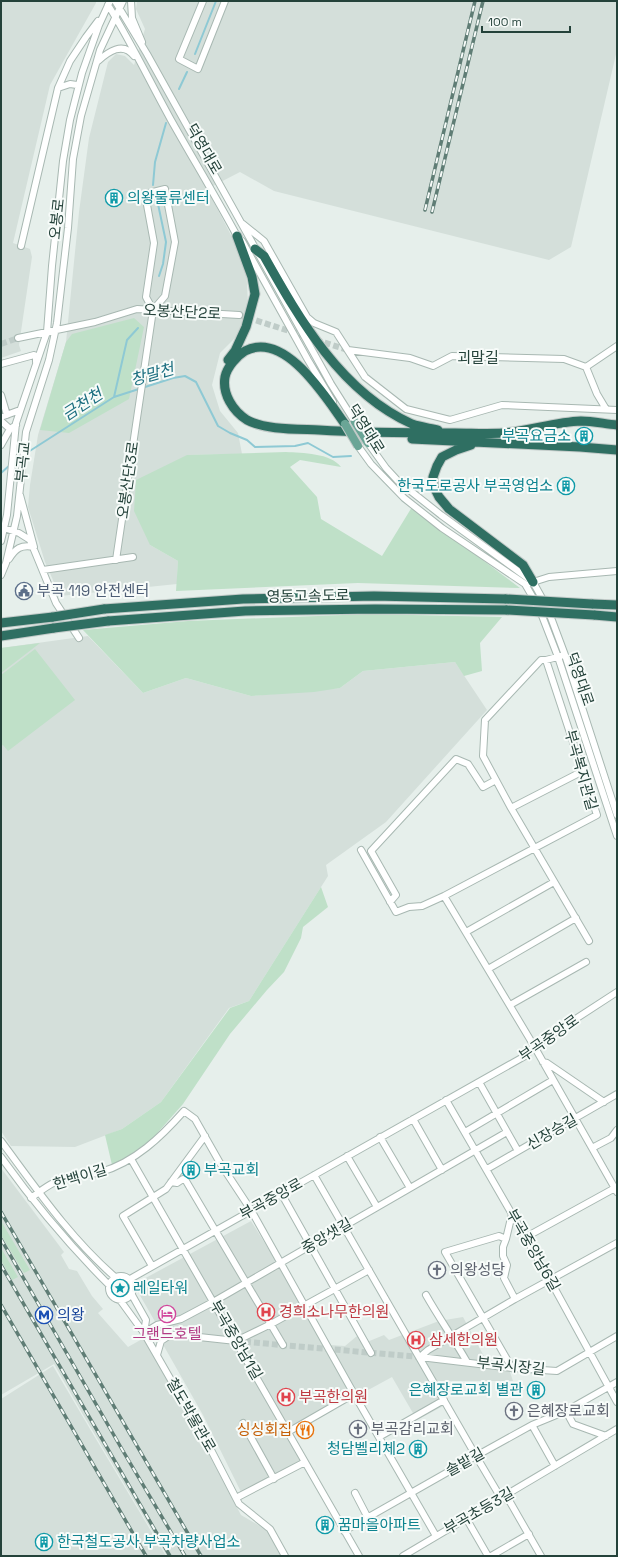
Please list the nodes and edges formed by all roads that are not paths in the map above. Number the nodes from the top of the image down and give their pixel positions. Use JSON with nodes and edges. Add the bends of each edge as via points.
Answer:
{"nodes":[{"id":1,"x":132,"y":1,"type":"edge"},
{"id":2,"x":203,"y":1,"type":"edge"},
{"id":3,"x":225,"y":1,"type":"edge"},
{"id":4,"x":118,"y":4,"type":"edge"},
{"id":5,"x":109,"y":5,"type":"edge"},
{"id":6,"x":103,"y":15,"type":"junction"},
{"id":7,"x":116,"y":17,"type":"junction"},
{"id":8,"x":147,"y":54,"type":"junction"},
{"id":9,"x":97,"y":62,"type":"junction"},
{"id":10,"x":140,"y":64,"type":"junction"},
{"id":11,"x":77,"y":85,"type":"junction"},
{"id":12,"x":58,"y":88,"type":"junction"},
{"id":13,"x":240,"y":221,"type":"junction"},
{"id":14,"x":237,"y":236,"type":"junction"},
{"id":15,"x":21,"y":246,"type":"dead end"},
{"id":16,"x":255,"y":250,"type":"junction"},
{"id":17,"x":153,"y":310,"type":"junction"},
{"id":18,"x":239,"y":315,"type":"tunnel mouth"},
{"id":19,"x":56,"y":330,"type":"junction"},
{"id":20,"x":47,"y":332,"type":"junction"},
{"id":21,"x":18,"y":338,"type":"tunnel mouth"},
{"id":22,"x":617,"y":346,"type":"edge"},
{"id":23,"x":348,"y":350,"type":"junction"},
{"id":24,"x":1,"y":364,"type":"edge"},
{"id":25,"x":36,"y":365,"type":"junction"},
{"id":26,"x":586,"y":367,"type":"junction"},
{"id":27,"x":1,"y":395,"type":"edge"},
{"id":28,"x":606,"y":409,"type":"junction"},
{"id":29,"x":20,"y":410,"type":"junction"},
{"id":30,"x":617,"y":410,"type":"edge"},
{"id":31,"x":4,"y":416,"type":"edge"},
{"id":32,"x":1,"y":421,"type":"edge"},
{"id":33,"x":355,"y":422,"type":"joint"},
{"id":34,"x":345,"y":424,"type":"junction"},
{"id":35,"x":617,"y":425,"type":"edge"},
{"id":36,"x":13,"y":427,"type":"junction"},
{"id":37,"x":26,"y":432,"type":"joint"},
{"id":38,"x":453,"y":433,"type":"junction"},
{"id":39,"x":14,"y":439,"type":"joint"},
{"id":40,"x":368,"y":443,"type":"joint"},
{"id":41,"x":479,"y":443,"type":"junction"},
{"id":42,"x":1,"y":445,"type":"edge"},
{"id":43,"x":358,"y":446,"type":"joint"},
{"id":44,"x":617,"y":450,"type":"edge"},
{"id":45,"x":20,"y":491,"type":"junction"},
{"id":46,"x":4,"y":528,"type":"junction"},
{"id":47,"x":14,"y":531,"type":"junction"},
{"id":48,"x":1,"y":542,"type":"edge"},
{"id":49,"x":34,"y":547,"type":"junction"},
{"id":50,"x":133,"y":557,"type":"dead end"},
{"id":51,"x":116,"y":560,"type":"junction"},
{"id":52,"x":6,"y":563,"type":"junction"},
{"id":53,"x":43,"y":570,"type":"junction"},
{"id":54,"x":617,"y":571,"type":"edge"},
{"id":55,"x":1,"y":575,"type":"edge"},
{"id":56,"x":529,"y":583,"type":"junction"},
{"id":57,"x":617,"y":602,"type":"edge"},
{"id":58,"x":592,"y":604,"type":"junction"},
{"id":59,"x":617,"y":605,"type":"edge"},
{"id":60,"x":617,"y":617,"type":"edge"},
{"id":61,"x":1,"y":623,"type":"edge"},
{"id":62,"x":6,"y":635,"type":"edge"},
{"id":63,"x":79,"y":638,"type":"dead end"},
{"id":64,"x":561,"y":656,"type":"junction"},
{"id":65,"x":546,"y":660,"type":"junction"},
{"id":66,"x":583,"y":771,"type":"junction"},
{"id":67,"x":496,"y":780,"type":"junction"},
{"id":68,"x":511,"y":808,"type":"junction"},
{"id":69,"x":617,"y":815,"type":"edge"},
{"id":70,"x":617,"y":836,"type":"edge"},
{"id":71,"x":534,"y":848,"type":"junction"},
{"id":72,"x":360,"y":850,"type":"dead end"},
{"id":73,"x":554,"y":882,"type":"junction"},
{"id":74,"x":444,"y":896,"type":"junction"},
{"id":75,"x":390,"y":902,"type":"junction"},
{"id":76,"x":576,"y":918,"type":"junction"},
{"id":77,"x":466,"y":932,"type":"junction"},
{"id":78,"x":589,"y":941,"type":"dead end"},
{"id":79,"x":586,"y":962,"type":"dead end"},
{"id":80,"x":488,"y":969,"type":"junction"},
{"id":81,"x":617,"y":992,"type":"edge"},
{"id":82,"x":510,"y":1005,"type":"junction"},
{"id":83,"x":534,"y":1046,"type":"junction"},
{"id":84,"x":543,"y":1062,"type":"junction"},
{"id":85,"x":554,"y":1080,"type":"junction"},
{"id":86,"x":479,"y":1082,"type":"junction"},
{"id":87,"x":617,"y":1094,"type":"edge"},
{"id":88,"x":446,"y":1100,"type":"junction"},
{"id":89,"x":604,"y":1102,"type":"junction"},
{"id":90,"x":496,"y":1114,"type":"junction"},
{"id":91,"x":575,"y":1118,"type":"junction"},
{"id":92,"x":413,"y":1119,"type":"junction"},
{"id":93,"x":617,"y":1130,"type":"edge"},
{"id":94,"x":465,"y":1132,"type":"junction"},
{"id":95,"x":507,"y":1132,"type":"junction"},
{"id":96,"x":205,"y":1136,"type":"junction"},
{"id":97,"x":380,"y":1137,"type":"junction"},
{"id":98,"x":1,"y":1141,"type":"edge"},
{"id":99,"x":592,"y":1148,"type":"junction"},
{"id":100,"x":476,"y":1150,"type":"junction"},
{"id":101,"x":518,"y":1151,"type":"junction"},
{"id":102,"x":347,"y":1156,"type":"junction"},
{"id":103,"x":1,"y":1157,"type":"edge"},
{"id":104,"x":131,"y":1159,"type":"junction"},
{"id":105,"x":487,"y":1169,"type":"junction"},
{"id":106,"x":442,"y":1170,"type":"junction"},
{"id":107,"x":314,"y":1175,"type":"junction"},
{"id":108,"x":171,"y":1182,"type":"junction"},
{"id":109,"x":410,"y":1188,"type":"junction"},
{"id":110,"x":616,"y":1190,"type":"edge"},
{"id":111,"x":39,"y":1192,"type":"junction"},
{"id":112,"x":281,"y":1193,"type":"junction"},
{"id":113,"x":31,"y":1198,"type":"junction"},
{"id":114,"x":153,"y":1198,"type":"junction"},
{"id":115,"x":377,"y":1207,"type":"junction"},
{"id":116,"x":251,"y":1210,"type":"junction"},
{"id":117,"x":512,"y":1214,"type":"junction"},
{"id":118,"x":344,"y":1227,"type":"junction"},
{"id":119,"x":216,"y":1230,"type":"junction"},
{"id":120,"x":526,"y":1237,"type":"junction"},
{"id":121,"x":506,"y":1239,"type":"junction"},
{"id":122,"x":617,"y":1243,"type":"edge"},
{"id":123,"x":311,"y":1246,"type":"junction"},
{"id":124,"x":183,"y":1249,"type":"junction"},
{"id":125,"x":280,"y":1263,"type":"junction"},
{"id":126,"x":152,"y":1266,"type":"junction"},
{"id":127,"x":369,"y":1270,"type":"junction"},
{"id":128,"x":115,"y":1277,"type":"junction"},
{"id":129,"x":130,"y":1279,"type":"junction"},
{"id":130,"x":550,"y":1280,"type":"junction"},
{"id":131,"x":247,"y":1282,"type":"junction"},
{"id":132,"x":109,"y":1285,"type":"junction"},
{"id":133,"x":335,"y":1288,"type":"junction"},
{"id":134,"x":132,"y":1295,"type":"junction"},
{"id":135,"x":426,"y":1295,"type":"dead end"},
{"id":136,"x":515,"y":1299,"type":"junction"},
{"id":137,"x":120,"y":1300,"type":"junction"},
{"id":138,"x":213,"y":1302,"type":"junction"},
{"id":139,"x":304,"y":1306,"type":"junction"},
{"id":140,"x":483,"y":1317,"type":"junction"},
{"id":141,"x":271,"y":1324,"type":"junction"},
{"id":142,"x":144,"y":1333,"type":"junction"},
{"id":143,"x":172,"y":1334,"type":"junction"},
{"id":144,"x":452,"y":1336,"type":"junction"},
{"id":145,"x":617,"y":1336,"type":"edge"},
{"id":146,"x":236,"y":1341,"type":"junction"},
{"id":147,"x":283,"y":1345,"type":"dead end"},
{"id":148,"x":590,"y":1352,"type":"junction"},
{"id":149,"x":370,"y":1353,"type":"dead end"},
{"id":150,"x":156,"y":1355,"type":"junction"},
{"id":151,"x":420,"y":1357,"type":"junction"},
{"id":152,"x":467,"y":1362,"type":"junction"},
{"id":153,"x":512,"y":1368,"type":"junction"},
{"id":154,"x":617,"y":1382,"type":"edge"},
{"id":155,"x":608,"y":1386,"type":"junction"},
{"id":156,"x":354,"y":1394,"type":"junction"},
{"id":157,"x":444,"y":1400,"type":"junction"},
{"id":158,"x":617,"y":1402,"type":"edge"},
{"id":159,"x":566,"y":1411,"type":"junction"},
{"id":160,"x":243,"y":1423,"type":"dead end"},
{"id":161,"x":532,"y":1425,"type":"junction"},
{"id":162,"x":617,"y":1429,"type":"edge"},
{"id":163,"x":288,"y":1432,"type":"junction"},
{"id":164,"x":606,"y":1436,"type":"junction"},
{"id":165,"x":379,"y":1437,"type":"junction"},
{"id":166,"x":476,"y":1456,"type":"junction"},
{"id":167,"x":305,"y":1462,"type":"junction"},
{"id":168,"x":555,"y":1466,"type":"junction"},
{"id":169,"x":274,"y":1479,"type":"junction"},
{"id":170,"x":411,"y":1493,"type":"junction"},
{"id":171,"x":355,"y":1494,"type":"dead end"},
{"id":172,"x":504,"y":1497,"type":"junction"},
{"id":173,"x":236,"y":1498,"type":"junction"},
{"id":174,"x":368,"y":1518,"type":"junction"},
{"id":175,"x":466,"y":1518,"type":"junction"},
{"id":176,"x":344,"y":1531,"type":"junction"},
{"id":177,"x":529,"y":1534,"type":"junction"},
{"id":178,"x":436,"y":1536,"type":"junction"},
{"id":179,"x":285,"y":1556,"type":"edge"},
{"id":180,"x":359,"y":1556,"type":"edge"},
{"id":181,"x":403,"y":1556,"type":"edge"},
{"id":182,"x":488,"y":1556,"type":"edge"},
{"id":183,"x":491,"y":1556,"type":"edge"},
{"id":184,"x":541,"y":1556,"type":"edge"}],
"edges":[{"from":1,"to":8,"type":"street","via":[[132,18]]},
{"from":2,"to":3,"type":"street","via":[[178,59],[198,69]]},
{"from":4,"to":5,"type":"street"},
{"from":4,"to":7,"type":"street","name":"오봉로"},
{"from":4,"to":8,"type":"street","name":"덕영대로"},
{"from":5,"to":6,"type":"street","name":"오봉로"},
{"from":5,"to":7,"type":"street","name":"덕영대로"},
{"from":6,"to":11,"type":"street","name":"오봉로"},
{"from":6,"to":12,"type":"street","via":[[70,61]]},
{"from":7,"to":9,"type":"street","name":"오봉로"},
{"from":7,"to":10,"type":"street","name":"덕영대로"},
{"from":8,"to":13,"type":"street","name":"덕영대로"},
{"from":9,"to":10,"type":"street","via":[[109,51],[120,48],[132,53]]},
{"from":9,"to":19,"type":"street","name":"오봉로","via":[[81,116],[73,159]]},
{"from":10,"to":14,"type":"street","name":"덕영대로"},
{"from":11,"to":12,"type":"street","via":[[70,84]]},
{"from":11,"to":20,"type":"street","name":"오봉로","via":[[63,161]]},
{"from":12,"to":15,"type":"street"},
{"from":13,"to":16,"type":"street","name":"덕영대로"},
{"from":13,"to":23,"type":"street","via":[[264,241],[307,317],[314,323],[336,332]]},
{"from":14,"to":34,"type":"street","name":"덕영대로"},
{"from":14,"to":41,"type":"highway","via":[[252,277],[255,294],[241,340],[221,376],[224,402],[232,415],[247,425],[262,430],[288,433]]},
{"from":16,"to":33,"type":"street","name":"덕영대로"},
{"from":16,"to":38,"type":"highway","via":[[264,256],[312,335],[340,370],[385,409],[413,424]]},
{"from":17,"to":17,"type":"street","via":[[164,296],[175,242],[165,189],[145,194],[154,243],[146,297]]},
{"from":17,"to":18,"type":"street","name":"오봉산단2로"},
{"from":17,"to":19,"type":"street","name":"오봉산단2로","via":[[137,309],[95,322]]},
{"from":17,"to":51,"type":"street","name":"오봉산단3로"},
{"from":19,"to":20,"type":"street","name":"오봉산단2로"},
{"from":19,"to":37,"type":"street","name":"오봉로"},
{"from":20,"to":21,"type":"street","name":"오봉산단2로"},
{"from":20,"to":25,"type":"street","name":"오봉로"},
{"from":22,"to":26,"type":"street"},
{"from":23,"to":26,"type":"street","name":"괴말길","via":[[410,358],[433,366],[452,356],[564,359]]},
{"from":23,"to":28,"type":"street","via":[[365,377],[406,409],[450,420],[502,405]]},
{"from":24,"to":25,"type":"street","via":[[34,355],[37,359]]},
{"from":25,"to":29,"type":"street","name":"오봉로"},
{"from":26,"to":28,"type":"street","via":[[596,394]]},
{"from":27,"to":31,"type":"street"},
{"from":28,"to":30,"type":"street"},
{"from":29,"to":31,"type":"street"},
{"from":29,"to":36,"type":"street","name":"오봉로"},
{"from":32,"to":36,"type":"street"},
{"from":33,"to":40,"type":"main road","name":"덕영대로","bridge":true},
{"from":34,"to":38,"type":"highway","via":[[311,378],[285,354],[270,349],[248,350],[239,355],[226,375],[225,386],[236,412],[248,420],[263,425],[332,431]]},
{"from":34,"to":43,"type":"main road","name":"덕영대로","bridge":true},
{"from":35,"to":38,"type":"highway","via":[[581,421],[504,433]]},
{"from":36,"to":39,"type":"street","name":"오봉로"},
{"from":36,"to":42,"type":"street"},
{"from":37,"to":45,"type":"street","name":"부곡교"},
{"from":39,"to":46,"type":"street","name":"부곡교"},
{"from":40,"to":56,"type":"street","name":"덕영대로","via":[[398,481]]},
{"from":41,"to":44,"type":"highway"},
{"from":41,"to":56,"type":"highway","via":[[442,457],[433,477],[434,487],[449,509],[523,565]]},
{"from":43,"to":56,"type":"street","name":"덕영대로","via":[[371,464],[404,498],[442,528]]},
{"from":45,"to":47,"type":"street"},
{"from":45,"to":49,"type":"street"},
{"from":46,"to":47,"type":"street"},
{"from":46,"to":48,"type":"street"},
{"from":47,"to":49,"type":"street","via":[[30,540]]},
{"from":47,"to":52,"type":"street"},
{"from":49,"to":52,"type":"street","via":[[21,546]]},
{"from":49,"to":53,"type":"street"},
{"from":50,"to":51,"type":"street"},
{"from":51,"to":53,"type":"street"},
{"from":52,"to":55,"type":"street"},
{"from":53,"to":63,"type":"street","via":[[56,603]]},
{"from":54,"to":56,"type":"street","via":[[549,577]]},
{"from":56,"to":64,"type":"street","name":"덕영대로","via":[[547,607]]},
{"from":57,"to":58,"type":"highway"},
{"from":58,"to":59,"type":"highway","name":"영동고속도로"},
{"from":58,"to":61,"type":"highway","name":"영동고속도로","bridge":true,"via":[[374,596],[243,599],[104,609]]},
{"from":60,"to":62,"type":"highway","name":"영동고속도로","bridge":true,"via":[[507,610],[245,611],[108,621]]},
{"from":64,"to":65,"type":"street"},
{"from":64,"to":69,"type":"street","name":"덕영대로"},
{"from":64,"to":70,"type":"street","name":"덕영대로"},
{"from":65,"to":66,"type":"street","name":"부곡복지관길"},
{"from":65,"to":67,"type":"street","via":[[541,660],[485,720],[483,756]]},
{"from":66,"to":68,"type":"street"},
{"from":66,"to":71,"type":"street","name":"부곡복지관길","via":[[597,815]]},
{"from":67,"to":68,"type":"street"},
{"from":67,"to":75,"type":"street","via":[[483,787],[468,764],[456,759],[371,851],[396,895]]},
{"from":68,"to":71,"type":"street"},
{"from":71,"to":73,"type":"street"},
{"from":71,"to":74,"type":"street"},
{"from":72,"to":75,"type":"street"},
{"from":73,"to":76,"type":"street"},
{"from":73,"to":77,"type":"street"},
{"from":74,"to":75,"type":"street","via":[[422,906],[396,912]]},
{"from":74,"to":77,"type":"street"},
{"from":76,"to":78,"type":"street"},
{"from":76,"to":80,"type":"street"},
{"from":77,"to":80,"type":"street"},
{"from":79,"to":82,"type":"street"},
{"from":80,"to":82,"type":"street"},
{"from":81,"to":83,"type":"street","name":"부곡중앙로"},
{"from":82,"to":83,"type":"street"},
{"from":83,"to":84,"type":"street"},
{"from":83,"to":86,"type":"street","name":"부곡중앙로","via":[[525,1056]]},
{"from":84,"to":85,"type":"street"},
{"from":84,"to":89,"type":"street"},
{"from":85,"to":90,"type":"street"},
{"from":85,"to":91,"type":"street"},
{"from":86,"to":88,"type":"street","name":"부곡중앙로"},
{"from":86,"to":90,"type":"street"},
{"from":87,"to":89,"type":"street","name":"신장승길"},
{"from":88,"to":92,"type":"street","name":"부곡중앙로"},
{"from":88,"to":94,"type":"street","name":"부곡중앙남6길"},
{"from":89,"to":91,"type":"street","name":"신장승길"},
{"from":90,"to":94,"type":"street"},
{"from":90,"to":95,"type":"street"},
{"from":91,"to":99,"type":"street"},
{"from":91,"to":101,"type":"street","name":"신장승길"},
{"from":92,"to":97,"type":"street","name":"부곡중앙로"},
{"from":92,"to":106,"type":"street"},
{"from":93,"to":99,"type":"street","via":[[611,1138]]},
{"from":94,"to":100,"type":"street","name":"부곡중앙남6길"},
{"from":95,"to":100,"type":"street","name":"중앙샛길"},
{"from":95,"to":101,"type":"street"},
{"from":96,"to":104,"type":"street","name":"한백이길","via":[[195,1119],[184,1112],[160,1138]]},
{"from":96,"to":108,"type":"street"},
{"from":96,"to":116,"type":"street"},
{"from":97,"to":102,"type":"street","name":"부곡중앙로"},
{"from":97,"to":109,"type":"street"},
{"from":98,"to":111,"type":"street"},
{"from":99,"to":110,"type":"street"},
{"from":100,"to":105,"type":"street","name":"부곡중앙남6길"},
{"from":100,"to":106,"type":"street","name":"중앙샛길"},
{"from":101,"to":105,"type":"street","name":"신장승길"},
{"from":102,"to":107,"type":"street","name":"부곡중앙로"},
{"from":102,"to":115,"type":"street"},
{"from":103,"to":113,"type":"street"},
{"from":104,"to":111,"type":"street","name":"한백이길","via":[[101,1172],[58,1180]]},
{"from":104,"to":114,"type":"street","name":"부곡중앙남1길"},
{"from":105,"to":117,"type":"street","name":"부곡중앙남6길"},
{"from":106,"to":109,"type":"street","name":"중앙샛길"},
{"from":107,"to":112,"type":"street","name":"부곡중앙로"},
{"from":107,"to":118,"type":"street"},
{"from":108,"to":114,"type":"street"},
{"from":108,"to":119,"type":"street","via":[[177,1183],[183,1179],[186,1181]]},
{"from":109,"to":115,"type":"street","name":"중앙샛길"},
{"from":110,"to":120,"type":"street"},
{"from":111,"to":113,"type":"street","name":"한백이길"},
{"from":111,"to":128,"type":"street","via":[[88,1252]]},
{"from":112,"to":116,"type":"street","name":"부곡중앙로"},
{"from":112,"to":123,"type":"street"},
{"from":113,"to":132,"type":"street","via":[[65,1239]]},
{"from":114,"to":124,"type":"street","name":"부곡중앙남1길"},
{"from":114,"to":126,"type":"street","via":[[123,1216]]},
{"from":115,"to":118,"type":"street","name":"중앙샛길"},
{"from":116,"to":119,"type":"street","name":"부곡중앙로"},
{"from":116,"to":125,"type":"street"},
{"from":117,"to":120,"type":"street","name":"부곡중앙남6길"},
{"from":117,"to":121,"type":"street"},
{"from":118,"to":123,"type":"street","name":"중앙샛길"},
{"from":118,"to":127,"type":"street"},
{"from":119,"to":124,"type":"street","name":"부곡중앙로"},
{"from":119,"to":131,"type":"street"},
{"from":120,"to":130,"type":"street","name":"부곡중앙남6길"},
{"from":121,"to":136,"type":"street","via":[[503,1247],[507,1265],[504,1278]]},
{"from":121,"to":140,"type":"street","via":[[498,1236],[446,1252]]},
{"from":122,"to":130,"type":"street"},
{"from":123,"to":125,"type":"street","name":"중앙샛길"},
{"from":123,"to":133,"type":"street"},
{"from":124,"to":126,"type":"street","name":"부곡중앙로"},
{"from":124,"to":138,"type":"street","name":"부곡중앙남1길"},
{"from":125,"to":131,"type":"street","name":"중앙샛길"},
{"from":125,"to":139,"type":"street"},
{"from":126,"to":129,"type":"street","name":"부곡중앙로"},
{"from":127,"to":133,"type":"street"},
{"from":127,"to":151,"type":"street"},
{"from":128,"to":129,"type":"street","via":[[124,1276]]},
{"from":128,"to":132,"type":"street"},
{"from":129,"to":134,"type":"street","via":[[134,1286]]},
{"from":130,"to":136,"type":"street"},
{"from":130,"to":148,"type":"street","name":"부곡중앙남6길"},
{"from":131,"to":138,"type":"street","name":"중앙샛길"},
{"from":131,"to":141,"type":"street"},
{"from":132,"to":137,"type":"street","via":[[111,1295]]},
{"from":133,"to":139,"type":"street"},
{"from":133,"to":149,"type":"street"},
{"from":134,"to":137,"type":"street"},
{"from":134,"to":142,"type":"street","name":"철도박물관로","via":[[146,1320]]},
{"from":135,"to":144,"type":"street"},
{"from":136,"to":140,"type":"street"},
{"from":137,"to":142,"type":"street","name":"철도박물관로"},
{"from":138,"to":142,"type":"street","name":"중앙샛길","via":[[181,1319],[157,1325]]},
{"from":138,"to":146,"type":"street","name":"부곡중앙남1길"},
{"from":139,"to":141,"type":"street"},
{"from":139,"to":156,"type":"street"},
{"from":140,"to":144,"type":"street"},
{"from":140,"to":153,"type":"street"},
{"from":141,"to":146,"type":"street"},
{"from":141,"to":147,"type":"street"},
{"from":142,"to":143,"type":"street"},
{"from":142,"to":150,"type":"street","name":"철도박물관로"},
{"from":143,"to":146,"type":"street"},
{"from":143,"to":150,"type":"street","via":[[160,1341]]},
{"from":144,"to":151,"type":"street"},
{"from":144,"to":152,"type":"street"},
{"from":145,"to":148,"type":"street","name":"부곡시장길"},
{"from":146,"to":163,"type":"street","name":"부곡중앙남1길"},
{"from":148,"to":153,"type":"street","name":"부곡시장길","via":[[557,1371]]},
{"from":148,"to":155,"type":"street","name":"부곡중앙남6길"},
{"from":150,"to":173,"type":"street","name":"철도박물관로"},
{"from":151,"to":152,"type":"street","name":"부곡시장길"},
{"from":151,"to":157,"type":"street"},
{"from":152,"to":153,"type":"street","name":"부곡시장길"},
{"from":154,"to":155,"type":"street","name":"솔밭길"},
{"from":155,"to":158,"type":"street","name":"부곡중앙남6길"},
{"from":155,"to":159,"type":"street","name":"솔밭길"},
{"from":156,"to":163,"type":"street"},
{"from":156,"to":165,"type":"street"},
{"from":157,"to":165,"type":"street"},
{"from":157,"to":166,"type":"street"},
{"from":159,"to":161,"type":"street","name":"솔밭길"},
{"from":159,"to":164,"type":"street","via":[[573,1424]]},
{"from":160,"to":169,"type":"street"},
{"from":161,"to":166,"type":"street","name":"솔밭길"},
{"from":161,"to":168,"type":"street"},
{"from":162,"to":164,"type":"street","name":"부곡초등3길"},
{"from":163,"to":167,"type":"street","name":"부곡중앙남1길"},
{"from":164,"to":168,"type":"street","name":"부곡초등3길"},
{"from":165,"to":170,"type":"street"},
{"from":166,"to":170,"type":"street","name":"솔밭길"},
{"from":166,"to":172,"type":"street","via":[[498,1493]]},
{"from":167,"to":169,"type":"street"},
{"from":167,"to":176,"type":"street","name":"부곡중앙남1길"},
{"from":168,"to":172,"type":"street","name":"부곡초등3길"},
{"from":169,"to":173,"type":"street"},
{"from":170,"to":174,"type":"street","name":"솔밭길"},
{"from":170,"to":178,"type":"street"},
{"from":171,"to":174,"type":"street"},
{"from":172,"to":175,"type":"street","name":"부곡초등3길"},
{"from":172,"to":177,"type":"street","via":[[510,1502]]},
{"from":173,"to":179,"type":"street","name":"철도박물관로","via":[[239,1504],[270,1529]]},
{"from":174,"to":176,"type":"street","name":"솔밭길"},
{"from":175,"to":178,"type":"street","name":"부곡초등3길"},
{"from":175,"to":182,"type":"street"},
{"from":176,"to":180,"type":"street","name":"부곡중앙남1길"},
{"from":177,"to":183,"type":"street"},
{"from":177,"to":184,"type":"street"},
{"from":178,"to":181,"type":"street","name":"부곡초등3길"}]}
